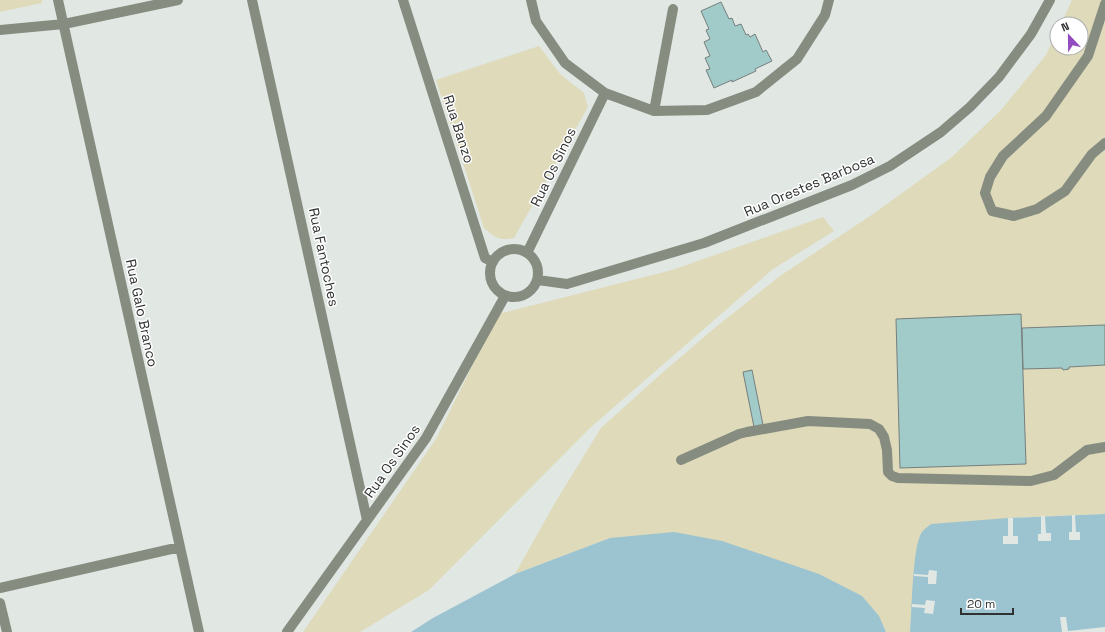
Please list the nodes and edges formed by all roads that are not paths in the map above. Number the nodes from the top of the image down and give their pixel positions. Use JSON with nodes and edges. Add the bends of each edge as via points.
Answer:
{"nodes":[{"id":1,"x":58,"y":0,"type":"edge"},
{"id":2,"x":178,"y":0,"type":"edge"},
{"id":3,"x":252,"y":0,"type":"edge"},
{"id":4,"x":403,"y":0,"type":"edge"},
{"id":5,"x":531,"y":0,"type":"edge"},
{"id":6,"x":829,"y":0,"type":"edge"},
{"id":7,"x":1050,"y":0,"type":"edge"},
{"id":8,"x":1105,"y":4,"type":"edge"},
{"id":9,"x":673,"y":9,"type":"dead end"},
{"id":10,"x":64,"y":24,"type":"junction"},
{"id":11,"x":0,"y":30,"type":"edge"},
{"id":12,"x":605,"y":94,"type":"junction"},
{"id":13,"x":654,"y":110,"type":"junction"},
{"id":14,"x":1105,"y":143,"type":"edge"},
{"id":15,"x":527,"y":253,"type":"junction"},
{"id":16,"x":493,"y":262,"type":"junction"},
{"id":17,"x":538,"y":280,"type":"junction"},
{"id":18,"x":505,"y":296,"type":"junction"},
{"id":19,"x":1105,"y":447,"type":"edge"},
{"id":20,"x":681,"y":460,"type":"dead end"},
{"id":21,"x":367,"y":520,"type":"junction"},
{"id":22,"x":180,"y":547,"type":"junction"},
{"id":23,"x":0,"y":588,"type":"edge"},
{"id":24,"x":0,"y":603,"type":"edge"},
{"id":25,"x":7,"y":632,"type":"edge"},
{"id":26,"x":200,"y":632,"type":"edge"},
{"id":27,"x":287,"y":632,"type":"edge"}],
"edges":[{"from":1,"to":10,"type":"street","name":"Rua Galo Branco"},
{"from":2,"to":10,"type":"street"},
{"from":3,"to":21,"type":"street","name":"Rua Fantoches"},
{"from":4,"to":16,"type":"street","name":"Rua Banzo","via":[[485,258]]},
{"from":5,"to":12,"type":"street","via":[[536,21],[564,63]]},
{"from":6,"to":13,"type":"street","via":[[825,15],[797,59],[756,92],[707,110]]},
{"from":7,"to":17,"type":"street","name":"Rua Orestes Barbosa","via":[[1030,34],[980,97],[941,132],[890,166],[852,185],[704,243],[567,284]]},
{"from":8,"to":14,"type":"street","via":[[1088,56],[1046,116],[1003,156],[990,177],[985,193],[992,211],[1014,216],[1037,209],[1065,191],[1092,154]]},
{"from":9,"to":13,"type":"street"},
{"from":10,"to":11,"type":"street"},
{"from":10,"to":22,"type":"street","name":"Rua Galo Branco"},
{"from":12,"to":13,"type":"street"},
{"from":12,"to":15,"type":"street","name":"Rua Os Sinos"},
{"from":15,"to":16,"type":"street","via":[[512,249],[504,251]]},
{"from":15,"to":17,"type":"street","via":[[537,264]]},
{"from":16,"to":18,"type":"street","via":[[490,278],[493,285]]},
{"from":17,"to":18,"type":"street","via":[[528,293],[513,298]]},
{"from":18,"to":21,"type":"street","name":"Rua Os Sinos","via":[[426,438]]},
{"from":19,"to":20,"type":"street","via":[[1088,450],[1054,475],[1031,481],[898,478],[888,472],[884,437],[879,429],[870,424],[808,421],[739,434]]},
{"from":21,"to":27,"type":"street","name":"Rua Os Sinos"},
{"from":22,"to":23,"type":"street"},
{"from":22,"to":26,"type":"street","name":"Rua Galo Branco"},
{"from":24,"to":25,"type":"street"}]}
